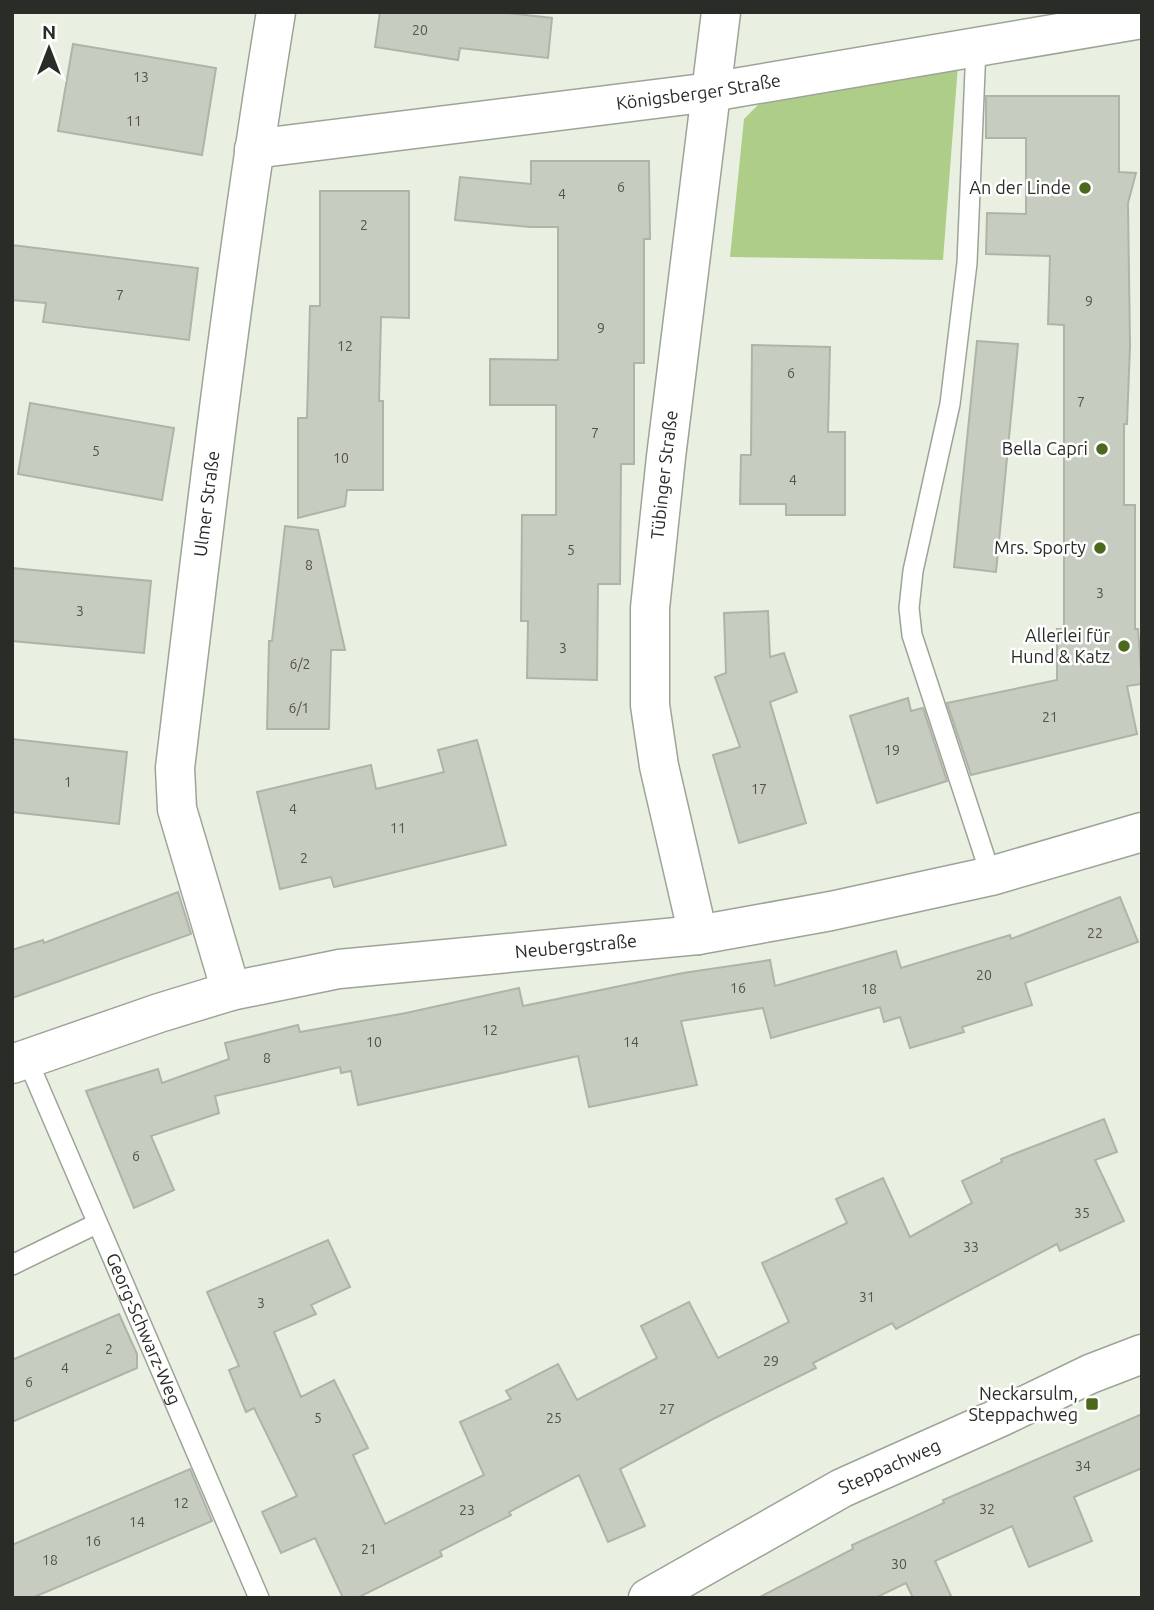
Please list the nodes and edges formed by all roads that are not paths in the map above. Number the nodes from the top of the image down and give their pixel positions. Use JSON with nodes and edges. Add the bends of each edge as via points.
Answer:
{"nodes":[{"id":1,"x":276,"y":12,"type":"edge"},
{"id":2,"x":721,"y":12,"type":"edge"},
{"id":3,"x":1142,"y":19,"type":"edge"},
{"id":4,"x":976,"y":47,"type":"junction"},
{"id":5,"x":711,"y":92,"type":"junction"},
{"id":6,"x":254,"y":149,"type":"junction"},
{"id":7,"x":1142,"y":832,"type":"edge"},
{"id":8,"x":991,"y":876,"type":"junction"},
{"id":9,"x":698,"y":935,"type":"junction"},
{"id":10,"x":230,"y":991,"type":"junction"},
{"id":11,"x":20,"y":1061,"type":"edge"},
{"id":12,"x":96,"y":1224,"type":"junction"},
{"id":13,"x":12,"y":1265,"type":"edge"},
{"id":14,"x":1142,"y":1354,"type":"edge"},
{"id":15,"x":259,"y":1598,"type":"edge"},
{"id":16,"x":648,"y":1598,"type":"edge"}],
"edges":[{"from":1,"to":6,"type":"street","name":"Ulmer Straße"},
{"from":2,"to":5,"type":"street","name":"Tübinger Straße"},
{"from":3,"to":4,"type":"street","name":"Königsberger Straße"},
{"from":4,"to":5,"type":"street","name":"Königsberger Straße"},
{"from":4,"to":8,"type":"lane","via":[[967,263],[947,417],[909,608],[912,635]]},
{"from":5,"to":6,"type":"street","name":"Königsberger Straße"},
{"from":5,"to":9,"type":"street","name":"Tübinger Straße","via":[[650,608],[650,705],[657,754]]},
{"from":6,"to":10,"type":"street","name":"Ulmer Straße","via":[[176,768],[177,809]]},
{"from":7,"to":8,"type":"street","name":"Neubergstraße"},
{"from":8,"to":9,"type":"street","name":"Neubergstraße"},
{"from":9,"to":10,"type":"street","name":"Neubergstraße","via":[[339,969]]},
{"from":10,"to":11,"type":"street","name":"Neubergstraße"},
{"from":11,"to":12,"type":"lane","name":"Georg-Schwarz-Weg"},
{"from":12,"to":13,"type":"lane"},
{"from":12,"to":15,"type":"lane","name":"Georg-Schwarz-Weg"},
{"from":14,"to":16,"type":"street","name":"Steppachweg","via":[[842,1489]]}]}
